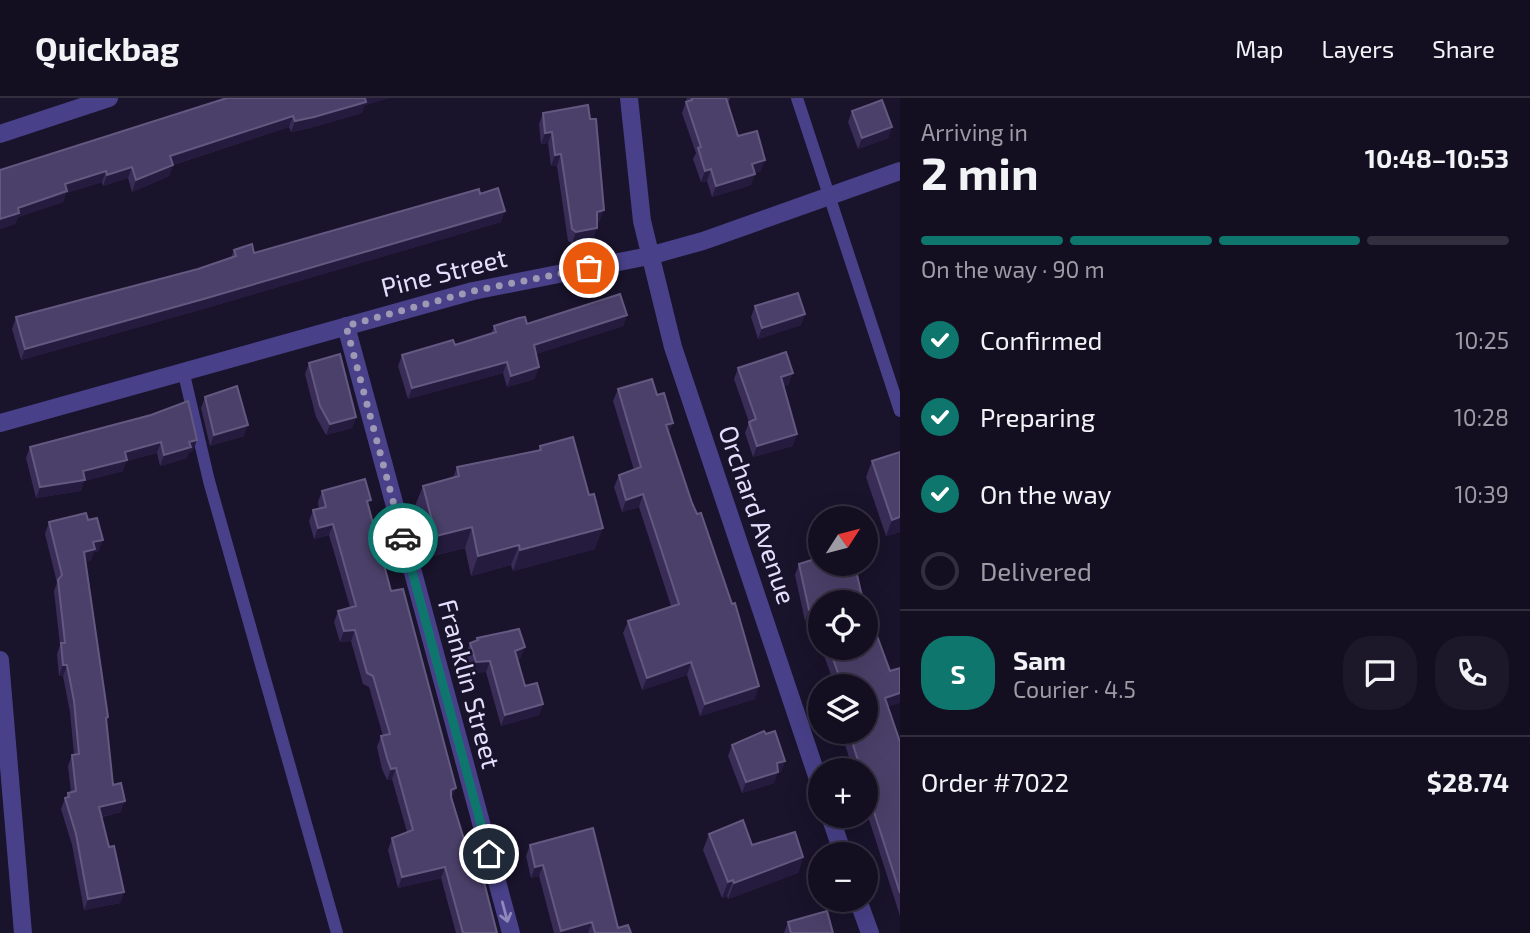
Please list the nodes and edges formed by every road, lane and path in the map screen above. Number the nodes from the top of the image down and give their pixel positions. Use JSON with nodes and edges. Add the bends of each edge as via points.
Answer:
{"nodes":[{"id":1,"x":109,"y":98,"type":"edge"},
{"id":2,"x":629,"y":98,"type":"edge"},
{"id":3,"x":797,"y":98,"type":"edge"},
{"id":4,"x":0,"y":134,"type":"edge"},
{"id":5,"x":900,"y":171,"type":"edge"},
{"id":6,"x":830,"y":196,"type":"junction"},
{"id":7,"x":649,"y":256,"type":"junction"},
{"id":8,"x":346,"y":326,"type":"junction"},
{"id":9,"x":183,"y":370,"type":"junction"},
{"id":10,"x":900,"y":411,"type":"edge"},
{"id":11,"x":0,"y":423,"type":"edge"},
{"id":12,"x":0,"y":660,"type":"edge"},
{"id":13,"x":811,"y":758,"type":"edge"},
{"id":14,"x":862,"y":912,"type":"edge"},
{"id":15,"x":23,"y":933,"type":"edge"},
{"id":16,"x":337,"y":933,"type":"edge"},
{"id":17,"x":511,"y":933,"type":"edge"},
{"id":18,"x":870,"y":933,"type":"edge"}],
"edges":[{"from":1,"to":4,"type":"street"},
{"from":2,"to":7,"type":"street","name":"Orchard Avenue"},
{"from":3,"to":6,"type":"lane"},
{"from":5,"to":6,"type":"street","name":"Pine Street"},
{"from":6,"to":7,"type":"street","name":"Pine Street"},
{"from":6,"to":10,"type":"lane"},
{"from":7,"to":8,"type":"street","name":"Pine Street","via":[[473,291]]},
{"from":7,"to":13,"type":"street","name":"Orchard Avenue","via":[[673,347]]},
{"from":8,"to":9,"type":"street","name":"Pine Street"},
{"from":8,"to":17,"type":"street","name":"Franklin Street","one_way":true},
{"from":9,"to":11,"type":"street","name":"Pine Street"},
{"from":9,"to":16,"type":"lane","via":[[209,481]]},
{"from":12,"to":15,"type":"street"},
{"from":14,"to":18,"type":"street"}]}
